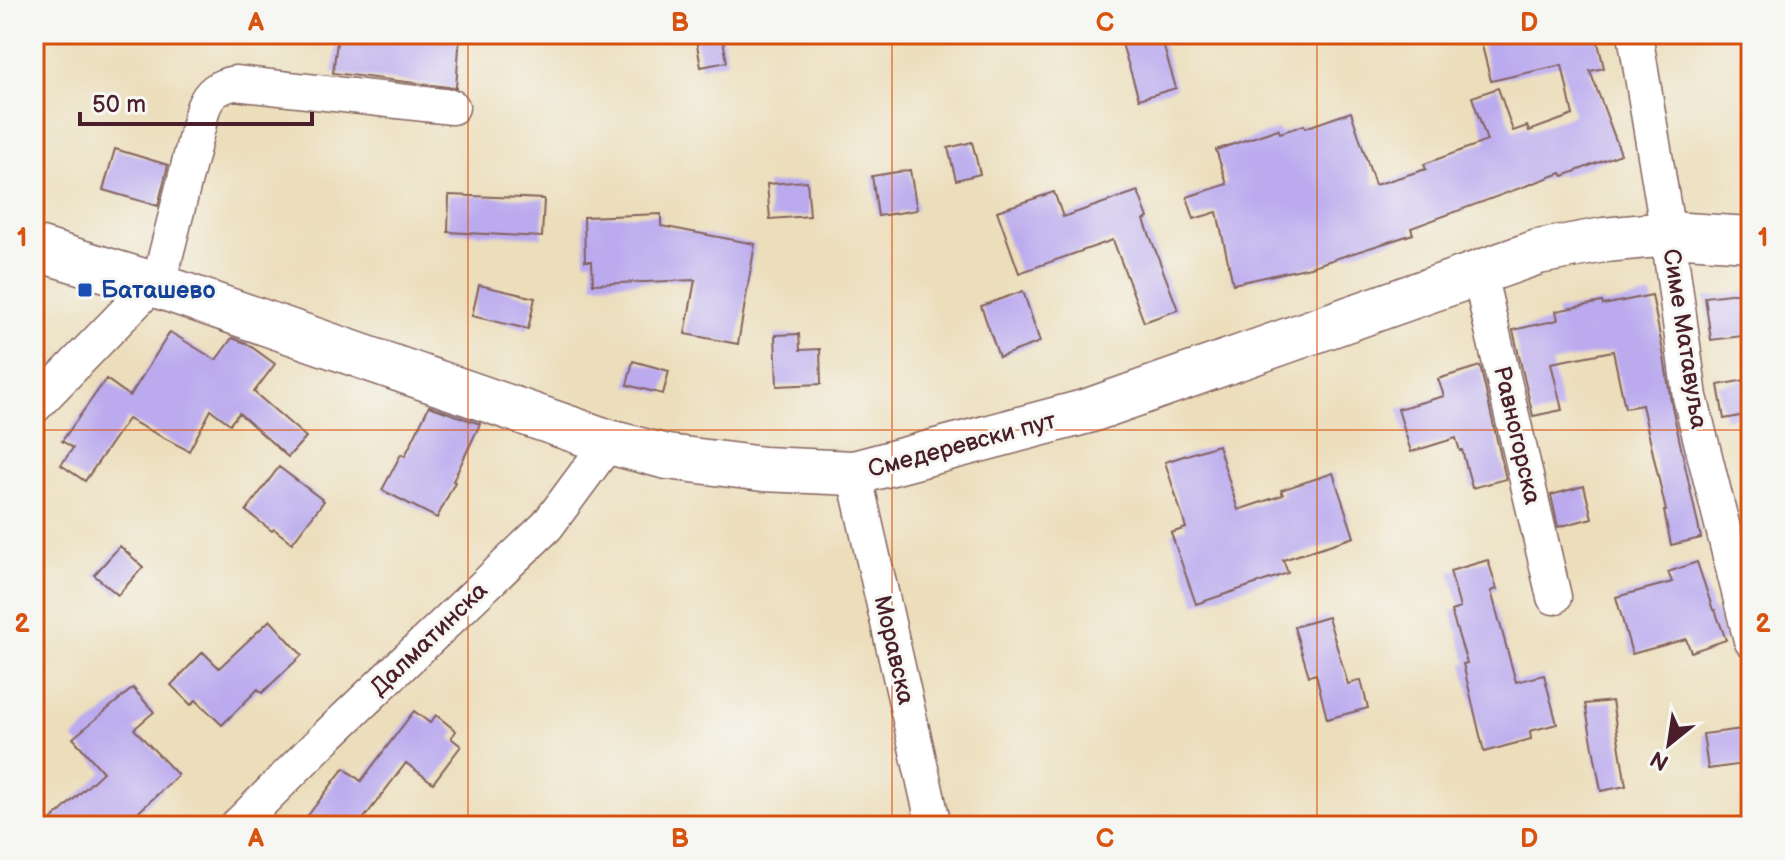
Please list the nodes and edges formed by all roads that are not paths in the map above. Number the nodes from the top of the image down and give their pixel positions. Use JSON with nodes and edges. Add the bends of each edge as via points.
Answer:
{"nodes":[{"id":1,"x":1635,"y":34,"type":"edge"},
{"id":2,"x":452,"y":107,"type":"dead end"},
{"id":3,"x":1668,"y":234,"type":"junction"},
{"id":4,"x":1751,"y":239,"type":"edge"},
{"id":5,"x":34,"y":248,"type":"edge"},
{"id":6,"x":1479,"y":273,"type":"junction"},
{"id":7,"x":153,"y":284,"type":"junction"},
{"id":8,"x":34,"y":407,"type":"edge"},
{"id":9,"x":609,"y":442,"type":"junction"},
{"id":10,"x":854,"y":473,"type":"junction"},
{"id":11,"x":1554,"y":597,"type":"dead end"},
{"id":12,"x":1751,"y":640,"type":"edge"},
{"id":13,"x":237,"y":826,"type":"edge"},
{"id":14,"x":934,"y":826,"type":"edge"}],
"edges":[{"from":1,"to":3,"type":"street","name":"Симе Матавуља"},
{"from":2,"to":7,"type":"street","via":[[235,83],[216,90],[203,108],[163,266]]},
{"from":3,"to":4,"type":"street","name":"Смедеревски пут"},
{"from":3,"to":6,"type":"street","name":"Смедеревски пут","via":[[1538,252]]},
{"from":3,"to":12,"type":"street","name":"Симе Матавуља","via":[[1690,397]]},
{"from":5,"to":7,"type":"street","name":"Смедеревски пут"},
{"from":6,"to":10,"type":"street","name":"Смедеревски пут","via":[[1088,411]]},
{"from":6,"to":11,"type":"street","name":"Равногорска"},
{"from":7,"to":8,"type":"street"},
{"from":7,"to":9,"type":"street","name":"Смедеревски пут"},
{"from":9,"to":10,"type":"street","name":"Смедеревски пут","via":[[681,459]]},
{"from":9,"to":13,"type":"street","name":"Далматинска","via":[[547,526]]},
{"from":10,"to":14,"type":"street","name":"Моравска"}]}
